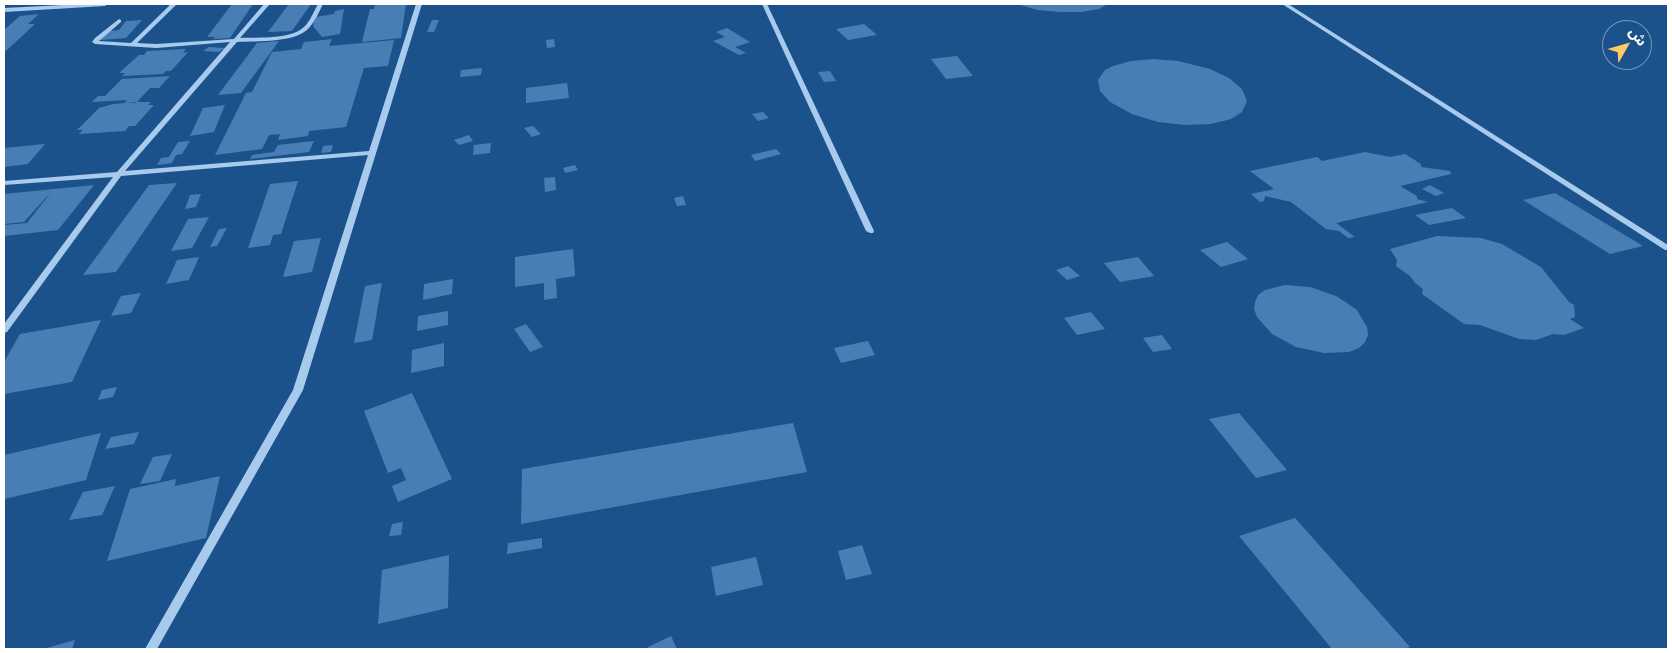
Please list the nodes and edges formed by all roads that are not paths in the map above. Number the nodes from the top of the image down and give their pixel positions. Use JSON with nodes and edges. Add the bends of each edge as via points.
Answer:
{"nodes":[{"id":1,"x":105,"y":4,"type":"edge"},
{"id":2,"x":174,"y":4,"type":"edge"},
{"id":3,"x":267,"y":4,"type":"edge"},
{"id":4,"x":320,"y":4,"type":"edge"},
{"id":5,"x":419,"y":4,"type":"edge"},
{"id":6,"x":764,"y":4,"type":"edge"},
{"id":7,"x":1285,"y":4,"type":"edge"},
{"id":8,"x":5,"y":10,"type":"edge"},
{"id":9,"x":119,"y":20,"type":"dead end"},
{"id":10,"x":233,"y":42,"type":"junction"},
{"id":11,"x":132,"y":45,"type":"junction"},
{"id":12,"x":372,"y":153,"type":"junction"},
{"id":13,"x":119,"y":174,"type":"junction"},
{"id":14,"x":4,"y":182,"type":"edge"},
{"id":15,"x":870,"y":231,"type":"dead end"},
{"id":16,"x":1668,"y":248,"type":"edge"},
{"id":17,"x":4,"y":330,"type":"edge"},
{"id":18,"x":151,"y":649,"type":"edge"}],
"edges":[{"from":1,"to":8,"type":"lane"},
{"from":2,"to":11,"type":"lane"},
{"from":3,"to":10,"type":"lane"},
{"from":4,"to":10,"type":"lane","via":[[303,32]]},
{"from":5,"to":12,"type":"lane"},
{"from":6,"to":15,"type":"lane"},
{"from":7,"to":16,"type":"lane"},
{"from":9,"to":11,"type":"lane","via":[[95,42]]},
{"from":10,"to":11,"type":"lane"},
{"from":10,"to":13,"type":"lane"},
{"from":12,"to":13,"type":"lane"},
{"from":12,"to":18,"type":"lane","via":[[298,390]]},
{"from":13,"to":14,"type":"lane"},
{"from":13,"to":17,"type":"lane"}]}
